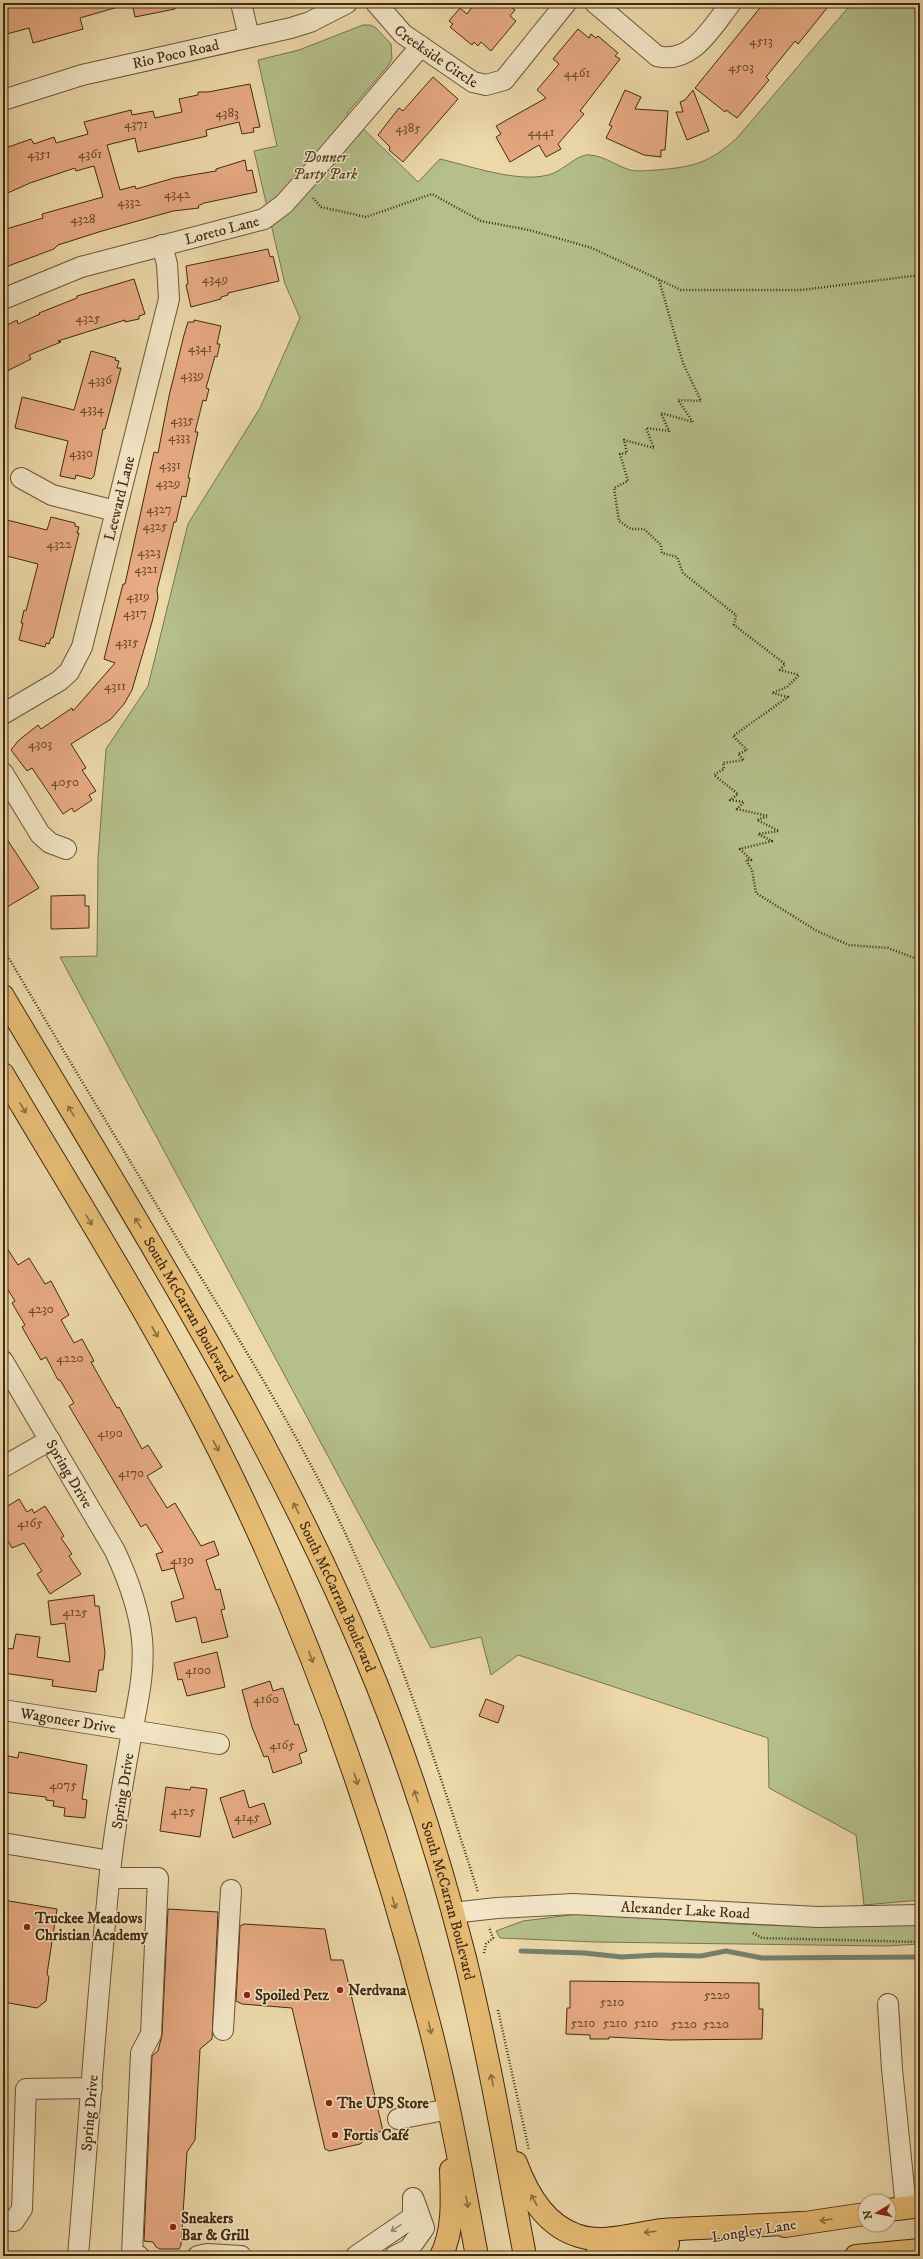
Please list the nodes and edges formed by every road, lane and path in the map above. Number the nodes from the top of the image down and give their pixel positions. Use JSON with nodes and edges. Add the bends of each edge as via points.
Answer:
{"nodes":[{"id":1,"x":241,"y":3,"type":"edge"},
{"id":2,"x":347,"y":3,"type":"edge"},
{"id":3,"x":376,"y":3,"type":"edge"},
{"id":4,"x":566,"y":3,"type":"edge"},
{"id":5,"x":595,"y":3,"type":"edge"},
{"id":6,"x":731,"y":3,"type":"edge"},
{"id":7,"x":249,"y":37,"type":"junction"},
{"id":8,"x":421,"y":46,"type":"junction"},
{"id":9,"x":3,"y":100,"type":"edge"},
{"id":10,"x":311,"y":196,"type":"dead end"},
{"id":11,"x":162,"y":245,"type":"junction"},
{"id":12,"x":920,"y":275,"type":"edge"},
{"id":13,"x":659,"y":280,"type":"junction"},
{"id":14,"x":3,"y":299,"type":"edge"},
{"id":15,"x":21,"y":478,"type":"dead end"},
{"id":16,"x":116,"y":512,"type":"junction"},
{"id":17,"x":3,"y":714,"type":"edge"},
{"id":18,"x":3,"y":773,"type":"edge"},
{"id":19,"x":66,"y":849,"type":"dead end"},
{"id":20,"x":920,"y":960,"type":"edge"},
{"id":21,"x":3,"y":996,"type":"edge"},
{"id":22,"x":3,"y":1074,"type":"edge"},
{"id":23,"x":3,"y":1361,"type":"edge"},
{"id":24,"x":50,"y":1440,"type":"junction"},
{"id":25,"x":3,"y":1467,"type":"edge"},
{"id":26,"x":3,"y":1710,"type":"edge"},
{"id":27,"x":132,"y":1730,"type":"junction"},
{"id":28,"x":219,"y":1744,"type":"dead end"},
{"id":29,"x":3,"y":1844,"type":"edge"},
{"id":30,"x":111,"y":1870,"type":"junction"},
{"id":31,"x":230,"y":1890,"type":"dead end"},
{"id":32,"x":452,"y":1913,"type":"junction"},
{"id":33,"x":738,"y":1914,"type":"junction"},
{"id":34,"x":920,"y":1915,"type":"edge"},
{"id":35,"x":920,"y":1942,"type":"edge"},
{"id":36,"x":888,"y":2004,"type":"dead end"},
{"id":37,"x":223,"y":2030,"type":"dead end"},
{"id":38,"x":92,"y":2088,"type":"junction"},
{"id":39,"x":449,"y":2109,"type":"junction"},
{"id":40,"x":398,"y":2119,"type":"dead end"},
{"id":41,"x":500,"y":2119,"type":"junction"},
{"id":42,"x":905,"y":2208,"type":"edge"},
{"id":43,"x":857,"y":2215,"type":"edge"},
{"id":44,"x":3,"y":2220,"type":"edge"},
{"id":45,"x":800,"y":2223,"type":"junction"},
{"id":46,"x":920,"y":2250,"type":"edge"},
{"id":47,"x":78,"y":2256,"type":"edge"},
{"id":48,"x":139,"y":2256,"type":"edge"},
{"id":49,"x":198,"y":2256,"type":"edge"},
{"id":50,"x":241,"y":2256,"type":"edge"},
{"id":51,"x":356,"y":2256,"type":"edge"},
{"id":52,"x":395,"y":2256,"type":"edge"},
{"id":53,"x":441,"y":2256,"type":"edge"},
{"id":54,"x":477,"y":2256,"type":"edge"},
{"id":55,"x":525,"y":2256,"type":"edge"},
{"id":56,"x":596,"y":2256,"type":"edge"},
{"id":57,"x":856,"y":2256,"type":"edge"}],
"edges":[{"from":1,"to":7,"type":"street"},
{"from":2,"to":7,"type":"street","name":"Rio Poco Road","via":[[310,22]]},
{"from":3,"to":8,"type":"street","name":"Creekside Circle","via":[[404,34]]},
{"from":4,"to":8,"type":"street","name":"Creekside Circle","via":[[512,72],[504,80],[494,84],[473,82]]},
{"from":5,"to":6,"type":"street","via":[[657,56],[666,58],[677,58],[687,53]]},
{"from":7,"to":9,"type":"street","name":"Rio Poco Road","via":[[82,75]]},
{"from":8,"to":11,"type":"street","name":"Loreto Lane","via":[[326,157],[274,212],[247,225]]},
{"from":10,"to":13,"type":"path","via":[[322,207],[366,217],[432,194],[482,221],[528,230],[592,248]]},
{"from":11,"to":14,"type":"street","name":"Loreto Lane","via":[[81,267]]},
{"from":11,"to":16,"type":"street","name":"Leeward Lane","via":[[168,274],[169,299]]},
{"from":12,"to":13,"type":"path","via":[[802,290],[681,290]]},
{"from":13,"to":20,"type":"path","via":[[683,363],[701,400],[678,400],[693,422],[661,413],[669,431],[646,428],[654,448],[624,440],[627,453],[620,454],[628,480],[614,488],[616,506],[619,521],[631,529],[644,529],[661,545],[662,553],[677,557],[683,573],[736,615],[734,624],[785,664],[780,670],[799,675],[787,687],[772,693],[788,697],[733,736],[746,750],[738,754],[744,760],[723,763],[724,769],[714,775],[738,794],[730,800],[744,802],[737,809],[768,816],[757,820],[779,831],[758,834],[772,842],[740,849],[751,860],[746,860],[752,870],[756,893],[817,931],[849,945],[888,948]]},
{"from":15,"to":16,"type":"street","via":[[52,494]]},
{"from":16,"to":17,"type":"street","name":"Leeward Lane","via":[[82,647],[76,661],[59,681]]},
{"from":18,"to":19,"type":"street","via":[[40,834],[50,843]]},
{"from":32,"to":21,"type":"main road","name":"South McCarran Boulevard","one_way":true,"via":[[403,1757],[366,1658],[320,1555],[244,1405]]},
{"from":22,"to":39,"type":"main road","one_way":true,"via":[[189,1393],[237,1488],[297,1620],[345,1744],[385,1871],[427,2016]]},
{"from":23,"to":24,"type":"street","name":"Spring Drive"},
{"from":24,"to":25,"type":"street"},
{"from":24,"to":27,"type":"street","name":"Spring Drive","via":[[115,1551],[138,1610],[143,1670],[140,1699]]},
{"from":26,"to":27,"type":"street","name":"Wagoneer Drive"},
{"from":27,"to":28,"type":"street","name":"Wagoneer Drive"},
{"from":27,"to":30,"type":"street","name":"Spring Drive"},
{"from":29,"to":30,"type":"street"},
{"from":30,"to":38,"type":"street","name":"Spring Drive"},
{"from":30,"to":48,"type":"street","via":[[158,1878],[151,2034],[141,2053],[132,2254]]},
{"from":31,"to":37,"type":"street"},
{"from":32,"to":33,"type":"street","name":"Alexander Lake Road","via":[[573,1904]]},
{"from":41,"to":32,"type":"main road","name":"South McCarran Boulevard","one_way":true,"via":[[466,1963]]},
{"from":33,"to":34,"type":"street","name":"Alexander Lake Road","via":[[818,1917]]},
{"from":33,"to":35,"type":"path","via":[[751,1932],[762,1938]]},
{"from":36,"to":42,"type":"street"},
{"from":38,"to":44,"type":"street","via":[[26,2089],[22,2209],[14,2221]]},
{"from":38,"to":47,"type":"street","name":"Spring Drive"},
{"from":39,"to":40,"type":"street"},
{"from":39,"to":53,"type":"main road","via":[[450,2216],[447,2245]]},
{"from":39,"to":54,"type":"main road","one_way":true},
{"from":45,"to":41,"type":"main road","one_way":true,"via":[[663,2230],[602,2238],[577,2236],[555,2225],[537,2206],[520,2173]]},
{"from":41,"to":55,"type":"main road","name":"South McCarran Boulevard"},
{"from":43,"to":45,"type":"main road","name":"Longley Lane","one_way":true},
{"from":45,"to":56,"type":"main road","name":"Longley Lane"},
{"from":46,"to":57,"type":"main road"},
{"from":49,"to":50,"type":"street"},
{"from":52,"to":51,"type":"street","one_way":true,"via":[[409,2249],[424,2228],[413,2198],[413,2217]]}]}
